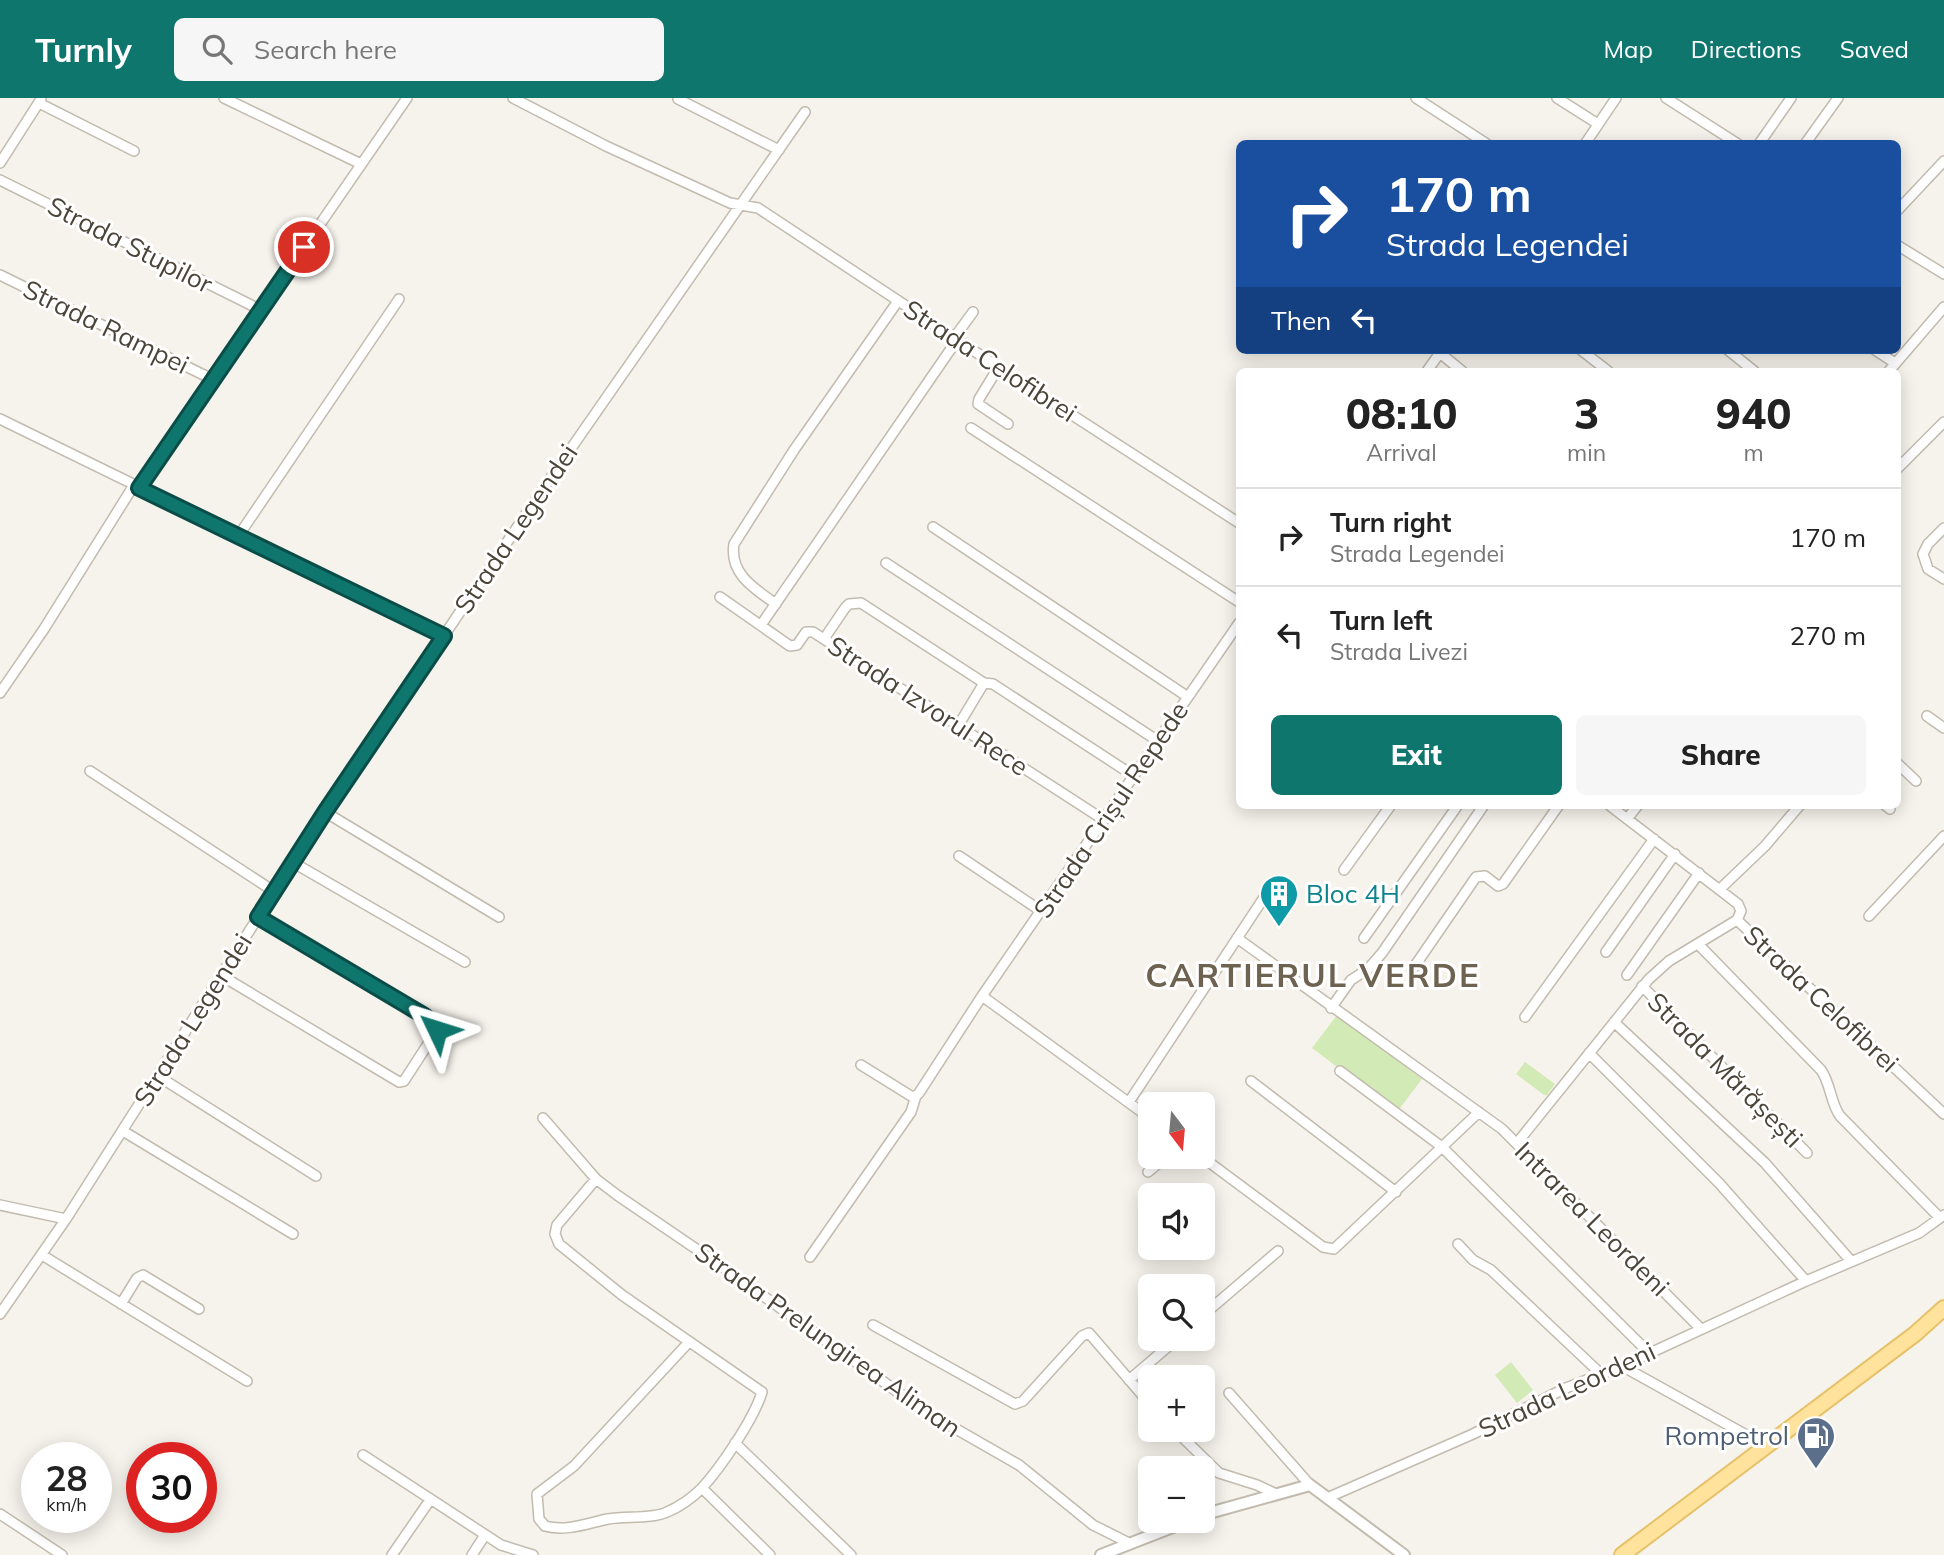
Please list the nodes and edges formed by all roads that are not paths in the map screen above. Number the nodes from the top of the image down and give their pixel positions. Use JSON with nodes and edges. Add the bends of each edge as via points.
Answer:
{"nodes":[{"id":1,"x":224,"y":98,"type":"edge"},
{"id":2,"x":407,"y":98,"type":"edge"},
{"id":3,"x":513,"y":98,"type":"edge"},
{"id":4,"x":1416,"y":98,"type":"edge"},
{"id":5,"x":1557,"y":98,"type":"edge"},
{"id":6,"x":1616,"y":98,"type":"edge"},
{"id":7,"x":1666,"y":98,"type":"edge"},
{"id":8,"x":1838,"y":98,"type":"edge"},
{"id":9,"x":678,"y":99,"type":"edge"},
{"id":10,"x":41,"y":100,"type":"edge"},
{"id":11,"x":1789,"y":100,"type":"edge"},
{"id":12,"x":805,"y":112,"type":"dead end"},
{"id":13,"x":1598,"y":124,"type":"junction"},
{"id":14,"x":1481,"y":140,"type":"edge"},
{"id":15,"x":1588,"y":140,"type":"edge"},
{"id":16,"x":1732,"y":140,"type":"edge"},
{"id":17,"x":1762,"y":140,"type":"edge"},
{"id":18,"x":1808,"y":140,"type":"edge"},
{"id":19,"x":134,"y":150,"type":"dead end"},
{"id":20,"x":779,"y":150,"type":"junction"},
{"id":21,"x":1944,"y":161,"type":"edge"},
{"id":22,"x":0,"y":163,"type":"edge"},
{"id":23,"x":361,"y":164,"type":"junction"},
{"id":24,"x":0,"y":180,"type":"edge"},
{"id":25,"x":739,"y":204,"type":"junction"},
{"id":26,"x":1901,"y":207,"type":"edge"},
{"id":27,"x":1901,"y":247,"type":"edge"},
{"id":28,"x":1944,"y":274,"type":"edge"},
{"id":29,"x":0,"y":275,"type":"edge"},
{"id":30,"x":399,"y":299,"type":"dead end"},
{"id":31,"x":898,"y":301,"type":"junction"},
{"id":32,"x":1944,"y":307,"type":"edge"},
{"id":33,"x":261,"y":310,"type":"junction"},
{"id":34,"x":973,"y":312,"type":"dead end"},
{"id":35,"x":956,"y":339,"type":"junction"},
{"id":36,"x":1443,"y":354,"type":"edge"},
{"id":37,"x":1586,"y":354,"type":"edge"},
{"id":38,"x":1733,"y":354,"type":"edge"},
{"id":39,"x":1882,"y":354,"type":"edge"},
{"id":40,"x":1895,"y":362,"type":"junction"},
{"id":41,"x":998,"y":368,"type":"junction"},
{"id":42,"x":1459,"y":368,"type":"edge"},
{"id":43,"x":1604,"y":368,"type":"edge"},
{"id":44,"x":1750,"y":368,"type":"edge"},
{"id":45,"x":1891,"y":368,"type":"edge"},
{"id":46,"x":212,"y":379,"type":"junction"},
{"id":47,"x":0,"y":419,"type":"edge"},
{"id":48,"x":1944,"y":422,"type":"edge"},
{"id":49,"x":1008,"y":424,"type":"dead end"},
{"id":50,"x":971,"y":428,"type":"dead end"},
{"id":51,"x":1901,"y":465,"type":"edge"},
{"id":52,"x":137,"y":486,"type":"junction"},
{"id":53,"x":1236,"y":521,"type":"edge"},
{"id":54,"x":933,"y":527,"type":"dead end"},
{"id":55,"x":1944,"y":528,"type":"edge"},
{"id":56,"x":239,"y":535,"type":"junction"},
{"id":57,"x":887,"y":563,"type":"dead end"},
{"id":58,"x":1944,"y":579,"type":"edge"},
{"id":59,"x":720,"y":597,"type":"dead end"},
{"id":60,"x":1236,"y":600,"type":"edge"},
{"id":61,"x":776,"y":604,"type":"junction"},
{"id":62,"x":761,"y":625,"type":"junction"},
{"id":63,"x":1236,"y":627,"type":"edge"},
{"id":64,"x":444,"y":636,"type":"junction"},
{"id":65,"x":824,"y":639,"type":"junction"},
{"id":66,"x":984,"y":683,"type":"junction"},
{"id":67,"x":0,"y":693,"type":"edge"},
{"id":68,"x":1188,"y":697,"type":"junction"},
{"id":69,"x":1927,"y":716,"type":"dead end"},
{"id":70,"x":958,"y":726,"type":"junction"},
{"id":71,"x":1944,"y":728,"type":"edge"},
{"id":72,"x":1157,"y":741,"type":"junction"},
{"id":73,"x":1901,"y":767,"type":"edge"},
{"id":74,"x":90,"y":771,"type":"dead end"},
{"id":75,"x":1134,"y":776,"type":"junction"},
{"id":76,"x":1916,"y":781,"type":"dead end"},
{"id":77,"x":1388,"y":809,"type":"edge"},
{"id":78,"x":1455,"y":809,"type":"edge"},
{"id":79,"x":1481,"y":809,"type":"edge"},
{"id":80,"x":1556,"y":809,"type":"edge"},
{"id":81,"x":1614,"y":809,"type":"edge"},
{"id":82,"x":1635,"y":809,"type":"edge"},
{"id":83,"x":1797,"y":809,"type":"edge"},
{"id":84,"x":325,"y":812,"type":"junction"},
{"id":85,"x":1627,"y":819,"type":"junction"},
{"id":86,"x":1104,"y":820,"type":"junction"},
{"id":87,"x":1944,"y":836,"type":"edge"},
{"id":88,"x":1654,"y":839,"type":"junction"},
{"id":89,"x":1675,"y":855,"type":"junction"},
{"id":90,"x":959,"y":856,"type":"dead end"},
{"id":91,"x":294,"y":863,"type":"junction"},
{"id":92,"x":1344,"y":870,"type":"dead end"},
{"id":93,"x":1699,"y":873,"type":"junction"},
{"id":94,"x":1720,"y":889,"type":"junction"},
{"id":95,"x":275,"y":892,"type":"junction"},
{"id":96,"x":1265,"y":896,"type":"dead end"},
{"id":97,"x":1041,"y":911,"type":"junction"},
{"id":98,"x":1870,"y":916,"type":"dead end"},
{"id":99,"x":258,"y":917,"type":"junction"},
{"id":100,"x":499,"y":917,"type":"dead end"},
{"id":101,"x":1737,"y":920,"type":"junction"},
{"id":102,"x":1237,"y":938,"type":"junction"},
{"id":103,"x":1364,"y":938,"type":"dead end"},
{"id":104,"x":1698,"y":944,"type":"junction"},
{"id":105,"x":1606,"y":952,"type":"dead end"},
{"id":106,"x":466,"y":962,"type":"dead end"},
{"id":107,"x":1412,"y":970,"type":"dead end"},
{"id":108,"x":1627,"y":975,"type":"dead end"},
{"id":109,"x":222,"y":976,"type":"junction"},
{"id":110,"x":1642,"y":986,"type":"junction"},
{"id":111,"x":982,"y":996,"type":"junction"},
{"id":112,"x":1331,"y":1007,"type":"junction"},
{"id":113,"x":1525,"y":1017,"type":"dead end"},
{"id":114,"x":1614,"y":1022,"type":"junction"},
{"id":115,"x":1589,"y":1053,"type":"junction"},
{"id":116,"x":861,"y":1065,"type":"dead end"},
{"id":117,"x":1340,"y":1071,"type":"dead end"},
{"id":118,"x":158,"y":1076,"type":"junction"},
{"id":119,"x":1251,"y":1081,"type":"dead end"},
{"id":120,"x":916,"y":1096,"type":"junction"},
{"id":121,"x":1129,"y":1102,"type":"junction"},
{"id":122,"x":1138,"y":1109,"type":"edge"},
{"id":123,"x":1479,"y":1112,"type":"junction"},
{"id":124,"x":1944,"y":1114,"type":"edge"},
{"id":125,"x":542,"y":1118,"type":"dead end"},
{"id":126,"x":123,"y":1131,"type":"junction"},
{"id":127,"x":1517,"y":1143,"type":"junction"},
{"id":128,"x":1442,"y":1147,"type":"junction"},
{"id":129,"x":1807,"y":1153,"type":"dead end"},
{"id":130,"x":1215,"y":1167,"type":"edge"},
{"id":131,"x":1152,"y":1169,"type":"edge"},
{"id":132,"x":1148,"y":1172,"type":"dead end"},
{"id":133,"x":316,"y":1176,"type":"dead end"},
{"id":134,"x":596,"y":1179,"type":"junction"},
{"id":135,"x":1396,"y":1192,"type":"junction"},
{"id":136,"x":0,"y":1205,"type":"edge"},
{"id":137,"x":1942,"y":1217,"type":"edge"},
{"id":138,"x":66,"y":1219,"type":"junction"},
{"id":139,"x":293,"y":1234,"type":"dead end"},
{"id":140,"x":1458,"y":1244,"type":"dead end"},
{"id":141,"x":1278,"y":1251,"type":"dead end"},
{"id":142,"x":42,"y":1255,"type":"junction"},
{"id":143,"x":810,"y":1257,"type":"dead end"},
{"id":144,"x":1852,"y":1261,"type":"junction"},
{"id":145,"x":1806,"y":1281,"type":"junction"},
{"id":146,"x":121,"y":1304,"type":"junction"},
{"id":147,"x":1215,"y":1305,"type":"edge"},
{"id":148,"x":1944,"y":1308,"type":"edge"},
{"id":149,"x":199,"y":1309,"type":"dead end"},
{"id":150,"x":0,"y":1314,"type":"edge"},
{"id":151,"x":1944,"y":1318,"type":"edge"},
{"id":152,"x":873,"y":1325,"type":"dead end"},
{"id":153,"x":1701,"y":1329,"type":"junction"},
{"id":154,"x":1915,"y":1334,"type":"junction"},
{"id":155,"x":689,"y":1342,"type":"junction"},
{"id":156,"x":1163,"y":1351,"type":"edge"},
{"id":157,"x":1649,"y":1353,"type":"junction"},
{"id":158,"x":1622,"y":1366,"type":"junction"},
{"id":159,"x":1601,"y":1374,"type":"junction"},
{"id":160,"x":1129,"y":1380,"type":"junction"},
{"id":161,"x":247,"y":1381,"type":"dead end"},
{"id":162,"x":1138,"y":1390,"type":"edge"},
{"id":163,"x":1229,"y":1393,"type":"dead end"},
{"id":164,"x":1187,"y":1442,"type":"edge"},
{"id":165,"x":734,"y":1443,"type":"junction"},
{"id":166,"x":1766,"y":1446,"type":"junction"},
{"id":167,"x":363,"y":1455,"type":"dead end"},
{"id":168,"x":1310,"y":1485,"type":"junction"},
{"id":169,"x":702,"y":1488,"type":"junction"},
{"id":170,"x":1274,"y":1493,"type":"junction"},
{"id":171,"x":1327,"y":1498,"type":"junction"},
{"id":172,"x":430,"y":1500,"type":"junction"},
{"id":173,"x":1215,"y":1512,"type":"edge"},
{"id":174,"x":0,"y":1514,"type":"edge"},
{"id":175,"x":1156,"y":1533,"type":"edge"},
{"id":176,"x":485,"y":1535,"type":"junction"},
{"id":177,"x":1129,"y":1544,"type":"junction"},
{"id":178,"x":62,"y":1555,"type":"edge"},
{"id":179,"x":393,"y":1555,"type":"edge"},
{"id":180,"x":472,"y":1555,"type":"edge"},
{"id":181,"x":533,"y":1555,"type":"edge"},
{"id":182,"x":770,"y":1555,"type":"edge"},
{"id":183,"x":852,"y":1555,"type":"edge"},
{"id":184,"x":1101,"y":1555,"type":"edge"},
{"id":185,"x":1404,"y":1555,"type":"edge"},
{"id":186,"x":1622,"y":1555,"type":"edge"}],
"edges":[{"from":1,"to":23,"type":"street"},
{"from":2,"to":23,"type":"street"},
{"from":3,"to":25,"type":"street","name":"Strada Celofibrei","via":[[619,152]]},
{"from":4,"to":14,"type":"street"},
{"from":5,"to":13,"type":"street"},
{"from":6,"to":13,"type":"street"},
{"from":7,"to":16,"type":"street"},
{"from":8,"to":18,"type":"street"},
{"from":9,"to":20,"type":"street"},
{"from":10,"to":19,"type":"street"},
{"from":10,"to":22,"type":"street"},
{"from":11,"to":17,"type":"street"},
{"from":12,"to":20,"type":"street","name":"Strada Legendei"},
{"from":13,"to":15,"type":"street"},
{"from":20,"to":25,"type":"street","name":"Strada Legendei"},
{"from":21,"to":26,"type":"street"},
{"from":23,"to":33,"type":"street"},
{"from":24,"to":33,"type":"street","name":"Strada Stupilor"},
{"from":25,"to":31,"type":"street","name":"Strada Celofibrei","via":[[758,208]]},
{"from":25,"to":64,"type":"street","name":"Strada Legendei"},
{"from":27,"to":28,"type":"street"},
{"from":29,"to":46,"type":"street","name":"Strada Rampei"},
{"from":30,"to":56,"type":"street"},
{"from":31,"to":35,"type":"street","name":"Strada Celofibrei"},
{"from":31,"to":61,"type":"street","via":[[734,544],[734,560],[742,577]]},
{"from":32,"to":40,"type":"street"},
{"from":33,"to":46,"type":"street"},
{"from":34,"to":35,"type":"street"},
{"from":35,"to":41,"type":"street","name":"Strada Celofibrei"},
{"from":35,"to":61,"type":"street"},
{"from":36,"to":42,"type":"street"},
{"from":37,"to":43,"type":"street"},
{"from":38,"to":44,"type":"street"},
{"from":39,"to":40,"type":"street"},
{"from":40,"to":45,"type":"street"},
{"from":41,"to":49,"type":"street","via":[[978,404]]},
{"from":41,"to":53,"type":"street","name":"Strada Celofibrei"},
{"from":46,"to":52,"type":"street"},
{"from":47,"to":52,"type":"street"},
{"from":48,"to":51,"type":"street"},
{"from":50,"to":60,"type":"street"},
{"from":52,"to":56,"type":"street"},
{"from":52,"to":67,"type":"street"},
{"from":54,"to":68,"type":"street"},
{"from":55,"to":58,"type":"street","via":[[1923,554],[1928,569]]},
{"from":56,"to":64,"type":"street"},
{"from":57,"to":72,"type":"street"},
{"from":59,"to":62,"type":"street","name":"Strada Izvorul Rece"},
{"from":61,"to":62,"type":"street"},
{"from":62,"to":65,"type":"street","name":"Strada Izvorul Rece","via":[[790,646],[797,645],[809,631]]},
{"from":63,"to":68,"type":"street","name":"Strada Crișul Repede"},
{"from":64,"to":84,"type":"street","name":"Strada Legendei"},
{"from":65,"to":66,"type":"street","via":[[849,604],[861,603]]},
{"from":65,"to":70,"type":"street","name":"Strada Izvorul Rece"},
{"from":66,"to":70,"type":"street"},
{"from":66,"to":75,"type":"street","via":[[993,684]]},
{"from":68,"to":72,"type":"street","name":"Strada Crișul Repede"},
{"from":69,"to":71,"type":"street"},
{"from":70,"to":86,"type":"street","name":"Strada Izvorul Rece"},
{"from":72,"to":75,"type":"street","name":"Strada Crișul Repede"},
{"from":73,"to":76,"type":"street"},
{"from":74,"to":95,"type":"street"},
{"from":75,"to":86,"type":"street","name":"Strada Crișul Repede"},
{"from":77,"to":92,"type":"street"},
{"from":78,"to":103,"type":"street"},
{"from":79,"to":112,"type":"street","via":[[1382,953],[1351,979]]},
{"from":80,"to":107,"type":"street","via":[[1503,884],[1476,877]]},
{"from":81,"to":85,"type":"street","name":"Strada Celofibrei"},
{"from":82,"to":85,"type":"street"},
{"from":83,"to":94,"type":"street"},
{"from":84,"to":91,"type":"street","name":"Strada Legendei"},
{"from":84,"to":100,"type":"street"},
{"from":85,"to":88,"type":"street","name":"Strada Celofibrei"},
{"from":86,"to":97,"type":"street","name":"Strada Crișul Repede"},
{"from":87,"to":98,"type":"street"},
{"from":88,"to":89,"type":"street","name":"Strada Celofibrei"},
{"from":88,"to":113,"type":"street"},
{"from":89,"to":93,"type":"street","name":"Strada Celofibrei"},
{"from":89,"to":105,"type":"street"},
{"from":90,"to":97,"type":"street"},
{"from":91,"to":95,"type":"street","name":"Strada Legendei"},
{"from":91,"to":106,"type":"street"},
{"from":93,"to":94,"type":"street","name":"Strada Celofibrei"},
{"from":93,"to":108,"type":"street"},
{"from":94,"to":101,"type":"street","name":"Strada Celofibrei","via":[[1740,907]]},
{"from":95,"to":99,"type":"street","name":"Strada Legendei"},
{"from":96,"to":102,"type":"street"},
{"from":97,"to":111,"type":"street","name":"Strada Crișul Repede"},
{"from":99,"to":109,"type":"street","name":"Strada Legendei"},
{"from":99,"to":109,"type":"street","via":[[423,1015],[437,1030],[399,1082]]},
{"from":101,"to":104,"type":"street","name":"Strada Mărășești"},
{"from":101,"to":124,"type":"street","name":"Strada Celofibrei"},
{"from":102,"to":112,"type":"street","name":"Intrarea Leordeni"},
{"from":102,"to":121,"type":"street"},
{"from":104,"to":110,"type":"street","name":"Strada Mărășești"},
{"from":104,"to":137,"type":"street","name":"Strada Mărășești","via":[[1821,1069],[1840,1116]]},
{"from":109,"to":118,"type":"street","name":"Strada Legendei"},
{"from":110,"to":114,"type":"street","name":"Strada Mărășești"},
{"from":110,"to":129,"type":"street","name":"Strada Mărășești"},
{"from":111,"to":120,"type":"street","name":"Strada Crișul Repede"},
{"from":111,"to":121,"type":"street"},
{"from":112,"to":123,"type":"street","name":"Intrarea Leordeni"},
{"from":114,"to":115,"type":"street","name":"Strada Mărășești"},
{"from":114,"to":144,"type":"street","via":[[1765,1163]]},
{"from":115,"to":127,"type":"street","name":"Strada Mărășești"},
{"from":115,"to":145,"type":"street","via":[[1719,1183]]},
{"from":116,"to":120,"type":"street"},
{"from":117,"to":128,"type":"street"},
{"from":118,"to":126,"type":"street","name":"Strada Legendei"},
{"from":118,"to":133,"type":"street"},
{"from":119,"to":135,"type":"street"},
{"from":120,"to":143,"type":"street","name":"Strada Crișul Repede","via":[[911,1112]]},
{"from":121,"to":122,"type":"street"},
{"from":123,"to":127,"type":"street","name":"Intrarea Leordeni"},
{"from":123,"to":128,"type":"street"},
{"from":125,"to":134,"type":"street","name":"Strada Prelungirea Aliman"},
{"from":126,"to":138,"type":"street","name":"Strada Legendei"},
{"from":126,"to":139,"type":"street"},
{"from":127,"to":153,"type":"street","name":"Intrarea Leordeni"},
{"from":128,"to":135,"type":"street"},
{"from":128,"to":157,"type":"street"},
{"from":130,"to":135,"type":"street","via":[[1329,1250],[1339,1246]]},
{"from":131,"to":132,"type":"street"},
{"from":134,"to":155,"type":"street","via":[[556,1225],[559,1244]]},
{"from":134,"to":177,"type":"street","name":"Strada Prelungirea Aliman","via":[[923,1409],[1019,1465],[1093,1525]]},
{"from":136,"to":138,"type":"street"},
{"from":137,"to":144,"type":"street","name":"Strada Leordeni","via":[[1919,1233]]},
{"from":138,"to":142,"type":"street","name":"Strada Legendei"},
{"from":140,"to":159,"type":"street","via":[[1473,1260],[1492,1270]]},
{"from":141,"to":147,"type":"street"},
{"from":142,"to":146,"type":"street"},
{"from":142,"to":150,"type":"street","name":"Strada Legendei"},
{"from":144,"to":145,"type":"street","name":"Strada Leordeni"},
{"from":145,"to":153,"type":"street","name":"Strada Leordeni"},
{"from":146,"to":149,"type":"street","via":[[143,1275]]},
{"from":146,"to":161,"type":"street"},
{"from":148,"to":154,"type":"main road"},
{"from":151,"to":154,"type":"main road"},
{"from":152,"to":160,"type":"street","via":[[1016,1404],[1088,1333]]},
{"from":153,"to":157,"type":"street","name":"Strada Leordeni"},
{"from":154,"to":166,"type":"main road"},
{"from":155,"to":165,"type":"street","via":[[761,1390],[762,1396]]},
{"from":155,"to":169,"type":"street","via":[[573,1466],[537,1494],[537,1509],[545,1526],[564,1528],[665,1513]]},
{"from":156,"to":160,"type":"street"},
{"from":157,"to":158,"type":"street","name":"Strada Leordeni"},
{"from":158,"to":159,"type":"street","name":"Strada Leordeni"},
{"from":158,"to":166,"type":"street"},
{"from":159,"to":171,"type":"street","name":"Strada Leordeni"},
{"from":160,"to":162,"type":"street"},
{"from":163,"to":168,"type":"street"},
{"from":164,"to":170,"type":"street","via":[[1219,1473]]},
{"from":165,"to":169,"type":"street"},
{"from":165,"to":183,"type":"street"},
{"from":166,"to":186,"type":"main road"},
{"from":167,"to":172,"type":"street"},
{"from":168,"to":170,"type":"street"},
{"from":168,"to":171,"type":"street"},
{"from":169,"to":182,"type":"street"},
{"from":170,"to":173,"type":"street"},
{"from":171,"to":185,"type":"street"},
{"from":172,"to":176,"type":"street"},
{"from":172,"to":179,"type":"street"},
{"from":174,"to":178,"type":"street"},
{"from":175,"to":177,"type":"street"},
{"from":176,"to":180,"type":"street"},
{"from":176,"to":181,"type":"street"},
{"from":177,"to":184,"type":"street"}]}
